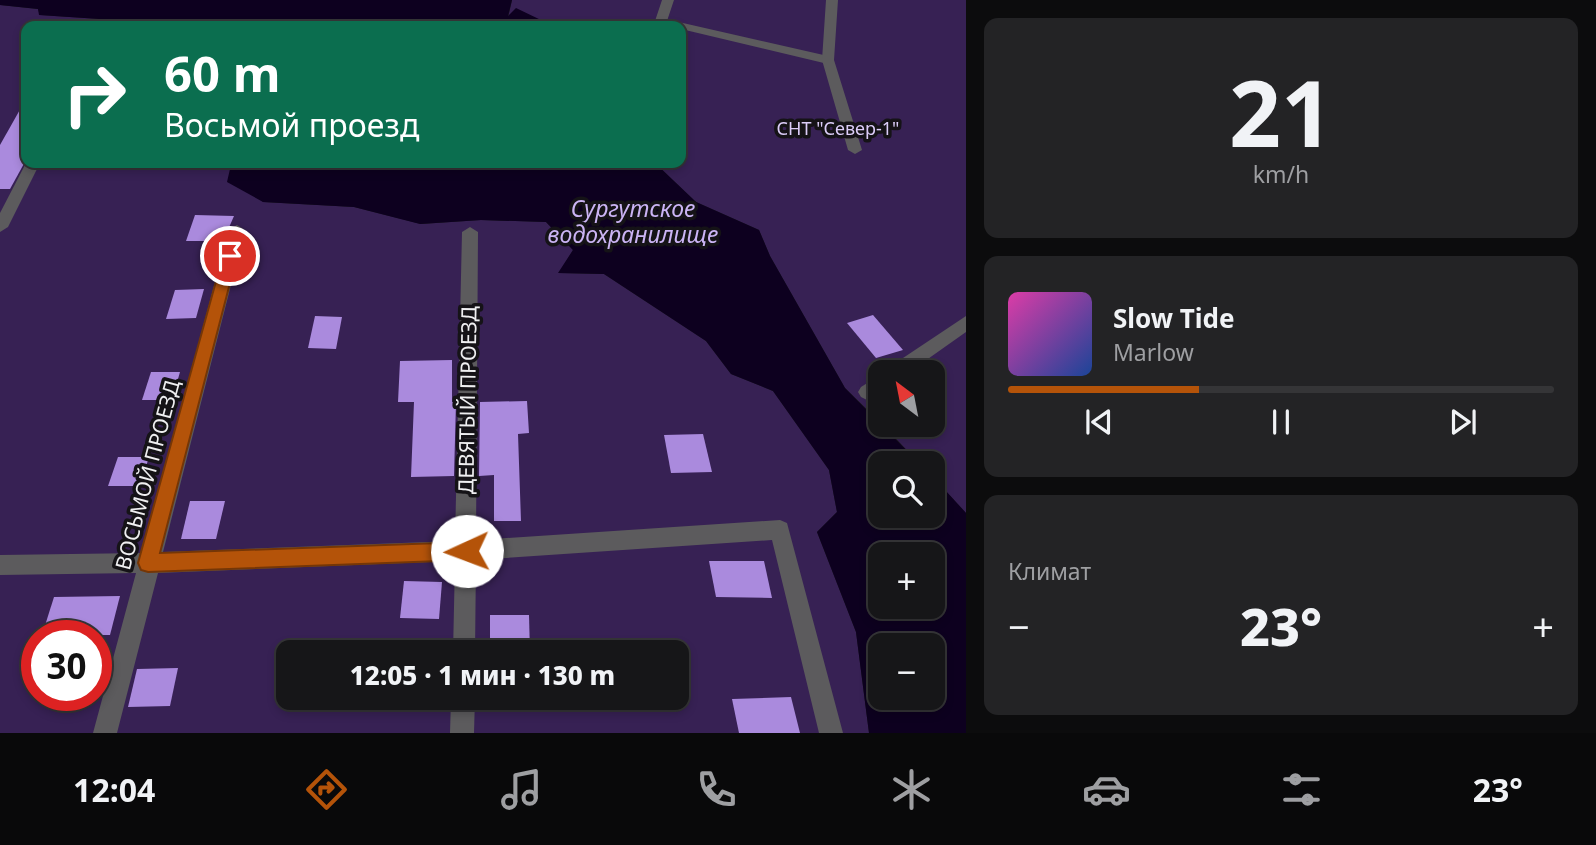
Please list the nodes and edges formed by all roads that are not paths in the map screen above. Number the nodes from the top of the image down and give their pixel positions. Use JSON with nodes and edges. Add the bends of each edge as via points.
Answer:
{"nodes":[{"id":1,"x":667,"y":0,"type":"edge"},
{"id":2,"x":832,"y":0,"type":"edge"},
{"id":3,"x":662,"y":21,"type":"edge"},
{"id":4,"x":686,"y":27,"type":"edge"},
{"id":5,"x":828,"y":60,"type":"junction"},
{"id":6,"x":855,"y":150,"type":"dead end"},
{"id":7,"x":30,"y":168,"type":"edge"},
{"id":8,"x":0,"y":227,"type":"edge"},
{"id":9,"x":237,"y":230,"type":"dead end"},
{"id":10,"x":470,"y":232,"type":"dead end"},
{"id":11,"x":966,"y":323,"type":"edge"},
{"id":12,"x":913,"y":360,"type":"edge"},
{"id":13,"x":467,"y":551,"type":"junction"},
{"id":14,"x":148,"y":563,"type":"junction"},
{"id":15,"x":0,"y":565,"type":"edge"},
{"id":16,"x":464,"y":640,"type":"edge"},
{"id":17,"x":463,"y":710,"type":"edge"},
{"id":18,"x":105,"y":733,"type":"edge"},
{"id":19,"x":462,"y":733,"type":"edge"},
{"id":20,"x":831,"y":733,"type":"edge"}],
"edges":[{"from":1,"to":3,"type":"street"},
{"from":2,"to":5,"type":"street"},
{"from":4,"to":5,"type":"street"},
{"from":5,"to":6,"type":"street"},
{"from":7,"to":8,"type":"street"},
{"from":9,"to":14,"type":"street","name":"ВОСЬМОЙ ПРОЕЗД"},
{"from":10,"to":13,"type":"street","name":"ДЕВЯТЫЙ ПРОЕЗД"},
{"from":11,"to":12,"type":"street"},
{"from":13,"to":14,"type":"street"},
{"from":13,"to":16,"type":"street","name":"ДЕВЯТЫЙ ПРОЕЗД"},
{"from":13,"to":20,"type":"street","via":[[780,530]]},
{"from":14,"to":15,"type":"street"},
{"from":14,"to":18,"type":"street","name":"ВОСЬМОЙ ПРОЕЗД"},
{"from":17,"to":19,"type":"street"}]}
